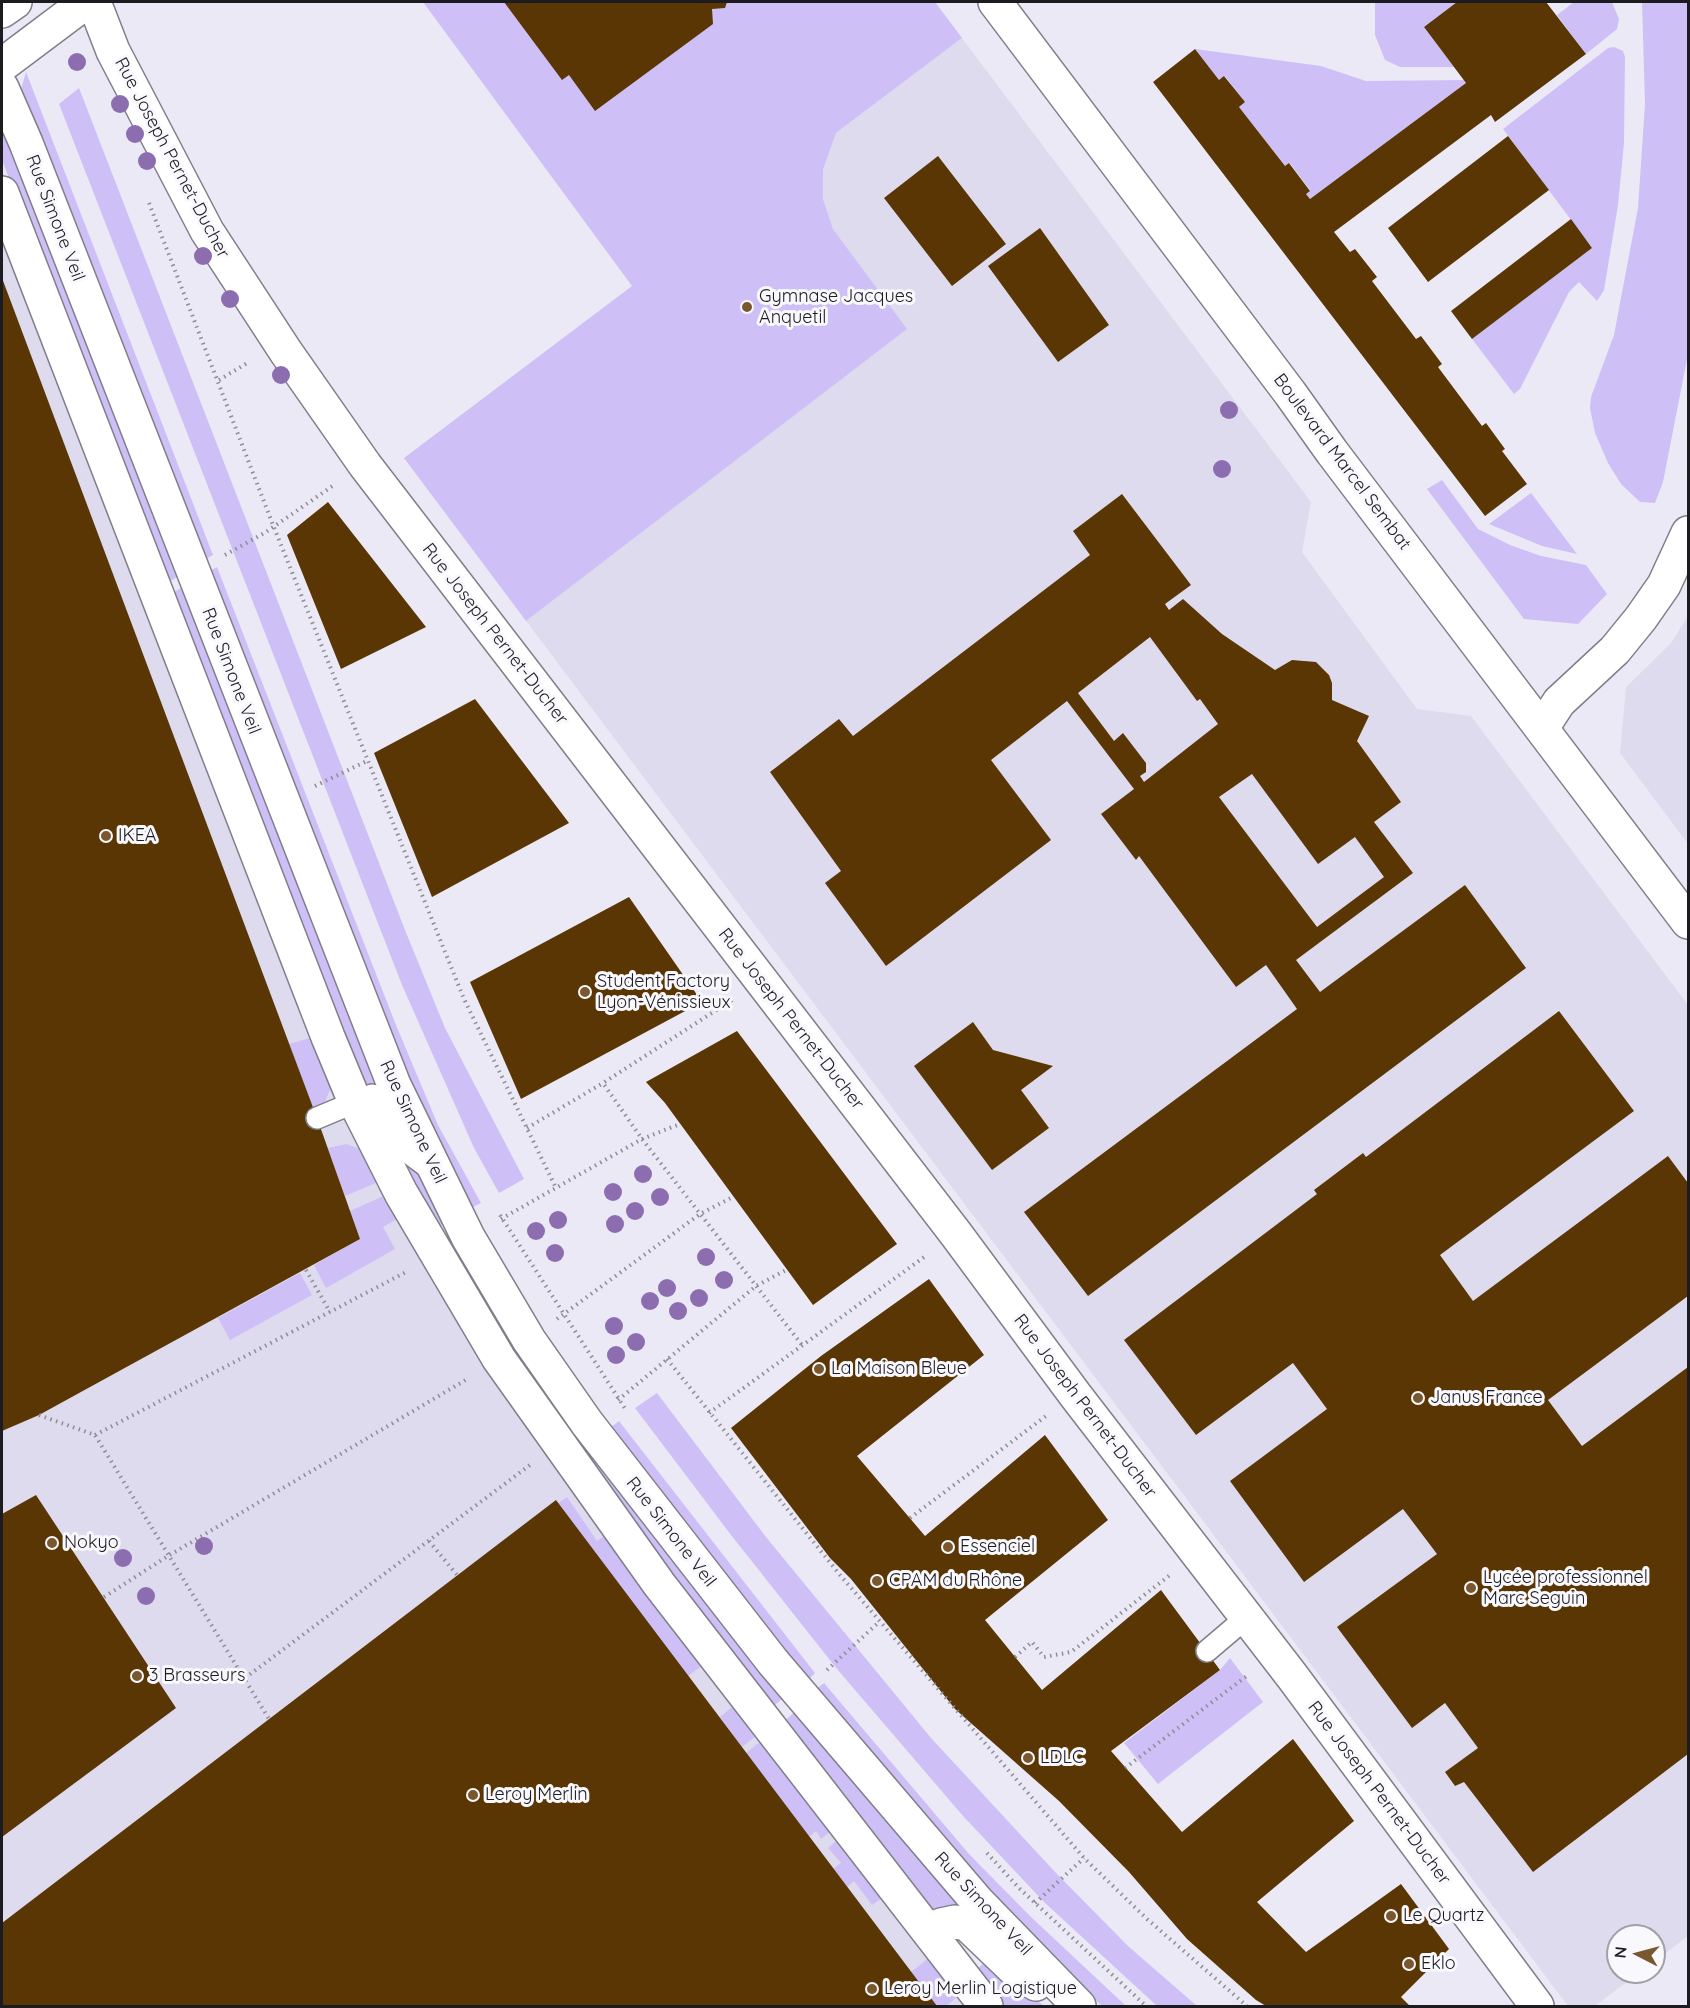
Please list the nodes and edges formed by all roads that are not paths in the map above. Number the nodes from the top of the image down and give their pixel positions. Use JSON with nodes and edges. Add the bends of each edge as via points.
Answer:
{"nodes":[{"id":1,"x":15,"y":2,"type":"edge"},
{"id":2,"x":86,"y":2,"type":"edge"},
{"id":3,"x":94,"y":2,"type":"edge"},
{"id":4,"x":995,"y":2,"type":"edge"},
{"id":5,"x":2,"y":11,"type":"edge"},
{"id":6,"x":2,"y":65,"type":"edge"},
{"id":7,"x":2,"y":88,"type":"edge"},
{"id":8,"x":2,"y":193,"type":"edge"},
{"id":9,"x":1689,"y":533,"type":"edge"},
{"id":10,"x":1542,"y":728,"type":"junction"},
{"id":11,"x":1689,"y":922,"type":"edge"},
{"id":12,"x":355,"y":1102,"type":"junction"},
{"id":13,"x":317,"y":1118,"type":"dead end"},
{"id":14,"x":436,"y":1173,"type":"junction"},
{"id":15,"x":1247,"y":1617,"type":"junction"},
{"id":16,"x":1207,"y":1651,"type":"dead end"},
{"id":17,"x":931,"y":1933,"type":"junction"},
{"id":18,"x":986,"y":2007,"type":"edge"},
{"id":19,"x":1066,"y":2007,"type":"edge"},
{"id":20,"x":1079,"y":2007,"type":"edge"},
{"id":21,"x":1537,"y":2007,"type":"edge"}],
"edges":[{"from":1,"to":5,"type":"street"},
{"from":2,"to":6,"type":"street"},
{"from":3,"to":15,"type":"street","name":"Rue Joseph Pernet-Ducher","via":[[113,51],[207,231],[365,465]]},
{"from":4,"to":10,"type":"street","name":"Boulevard Marcel Sembat"},
{"from":7,"to":14,"type":"street","name":"Rue Simone Veil","via":[[389,1074]]},
{"from":8,"to":12,"type":"street","name":"Rue Simone Veil"},
{"from":9,"to":10,"type":"street","via":[[1664,585],[1641,618],[1615,650],[1559,702]]},
{"from":10,"to":11,"type":"street","name":"Boulevard Marcel Sembat"},
{"from":12,"to":13,"type":"lane"},
{"from":12,"to":14,"type":"lane","via":[[377,1096],[402,1148]]},
{"from":12,"to":17,"type":"street","name":"Rue Simone Veil","via":[[400,1193],[499,1359],[659,1584]]},
{"from":14,"to":20,"type":"street","name":"Rue Simone Veil","via":[[468,1237],[529,1340],[587,1423],[800,1696],[977,1901]]},
{"from":15,"to":16,"type":"lane"},
{"from":15,"to":21,"type":"street","name":"Rue Joseph Pernet-Ducher"},
{"from":17,"to":18,"type":"street","name":"Rue Simone Veil"},
{"from":17,"to":19,"type":"street","name":"Rue Simone Veil","via":[[941,1925],[967,1924],[1014,1969]]}]}
